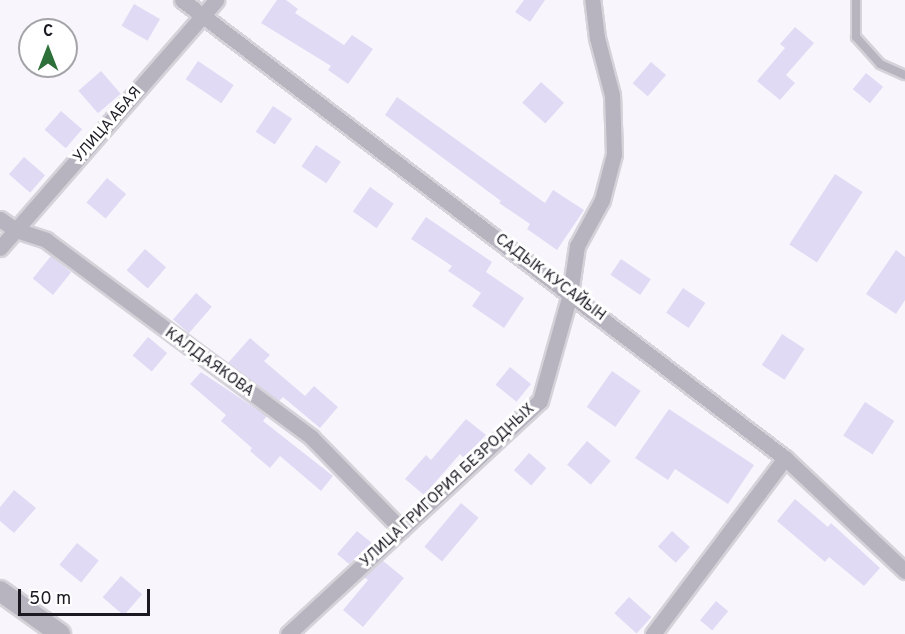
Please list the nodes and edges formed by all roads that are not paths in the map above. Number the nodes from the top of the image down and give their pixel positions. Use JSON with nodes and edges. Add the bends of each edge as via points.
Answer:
{"nodes":[{"id":1,"x":182,"y":0,"type":"edge"},
{"id":2,"x":216,"y":0,"type":"edge"},
{"id":3,"x":592,"y":0,"type":"edge"},
{"id":4,"x":856,"y":0,"type":"edge"},
{"id":5,"x":203,"y":16,"type":"junction"},
{"id":6,"x":905,"y":75,"type":"edge"},
{"id":7,"x":0,"y":219,"type":"edge"},
{"id":8,"x":16,"y":230,"type":"junction"},
{"id":9,"x":0,"y":248,"type":"edge"},
{"id":10,"x":570,"y":294,"type":"junction"},
{"id":11,"x":785,"y":458,"type":"junction"},
{"id":12,"x":401,"y":529,"type":"junction"},
{"id":13,"x":905,"y":571,"type":"edge"},
{"id":14,"x":0,"y":591,"type":"edge"},
{"id":15,"x":60,"y":634,"type":"edge"},
{"id":16,"x":288,"y":634,"type":"edge"},
{"id":17,"x":653,"y":634,"type":"edge"}],
"edges":[{"from":1,"to":5,"type":"street","name":"САДЫК КУСАЙЫН"},
{"from":2,"to":5,"type":"street","name":"УЛИЦА АБАЯ"},
{"from":3,"to":10,"type":"street","name":"УЛИЦА ГРИГОРИЯ БЕЗРОДНЫХ","via":[[612,95],[614,154],[602,200],[576,246]]},
{"from":4,"to":6,"type":"lane","via":[[856,37],[880,64]]},
{"from":5,"to":8,"type":"street","name":"УЛИЦА АБАЯ"},
{"from":5,"to":10,"type":"street","name":"САДЫК КУСАЙЫН"},
{"from":7,"to":8,"type":"street","name":"КАЛДАЯКОВА"},
{"from":8,"to":9,"type":"street","name":"УЛИЦА АБАЯ"},
{"from":8,"to":12,"type":"street","name":"КАЛДАЯКОВА","via":[[46,240],[310,438]]},
{"from":10,"to":11,"type":"street","name":"САДЫК КУСАЙЫН"},
{"from":10,"to":12,"type":"street","name":"УЛИЦА ГРИГОРИЯ БЕЗРОДНЫХ","via":[[540,401]]},
{"from":11,"to":13,"type":"street","name":"САДЫК КУСАЙЫН"},
{"from":11,"to":17,"type":"street"},
{"from":12,"to":16,"type":"street","name":"УЛИЦА ГРИГОРИЯ БЕЗРОДНЫХ"},
{"from":14,"to":15,"type":"street"}]}
